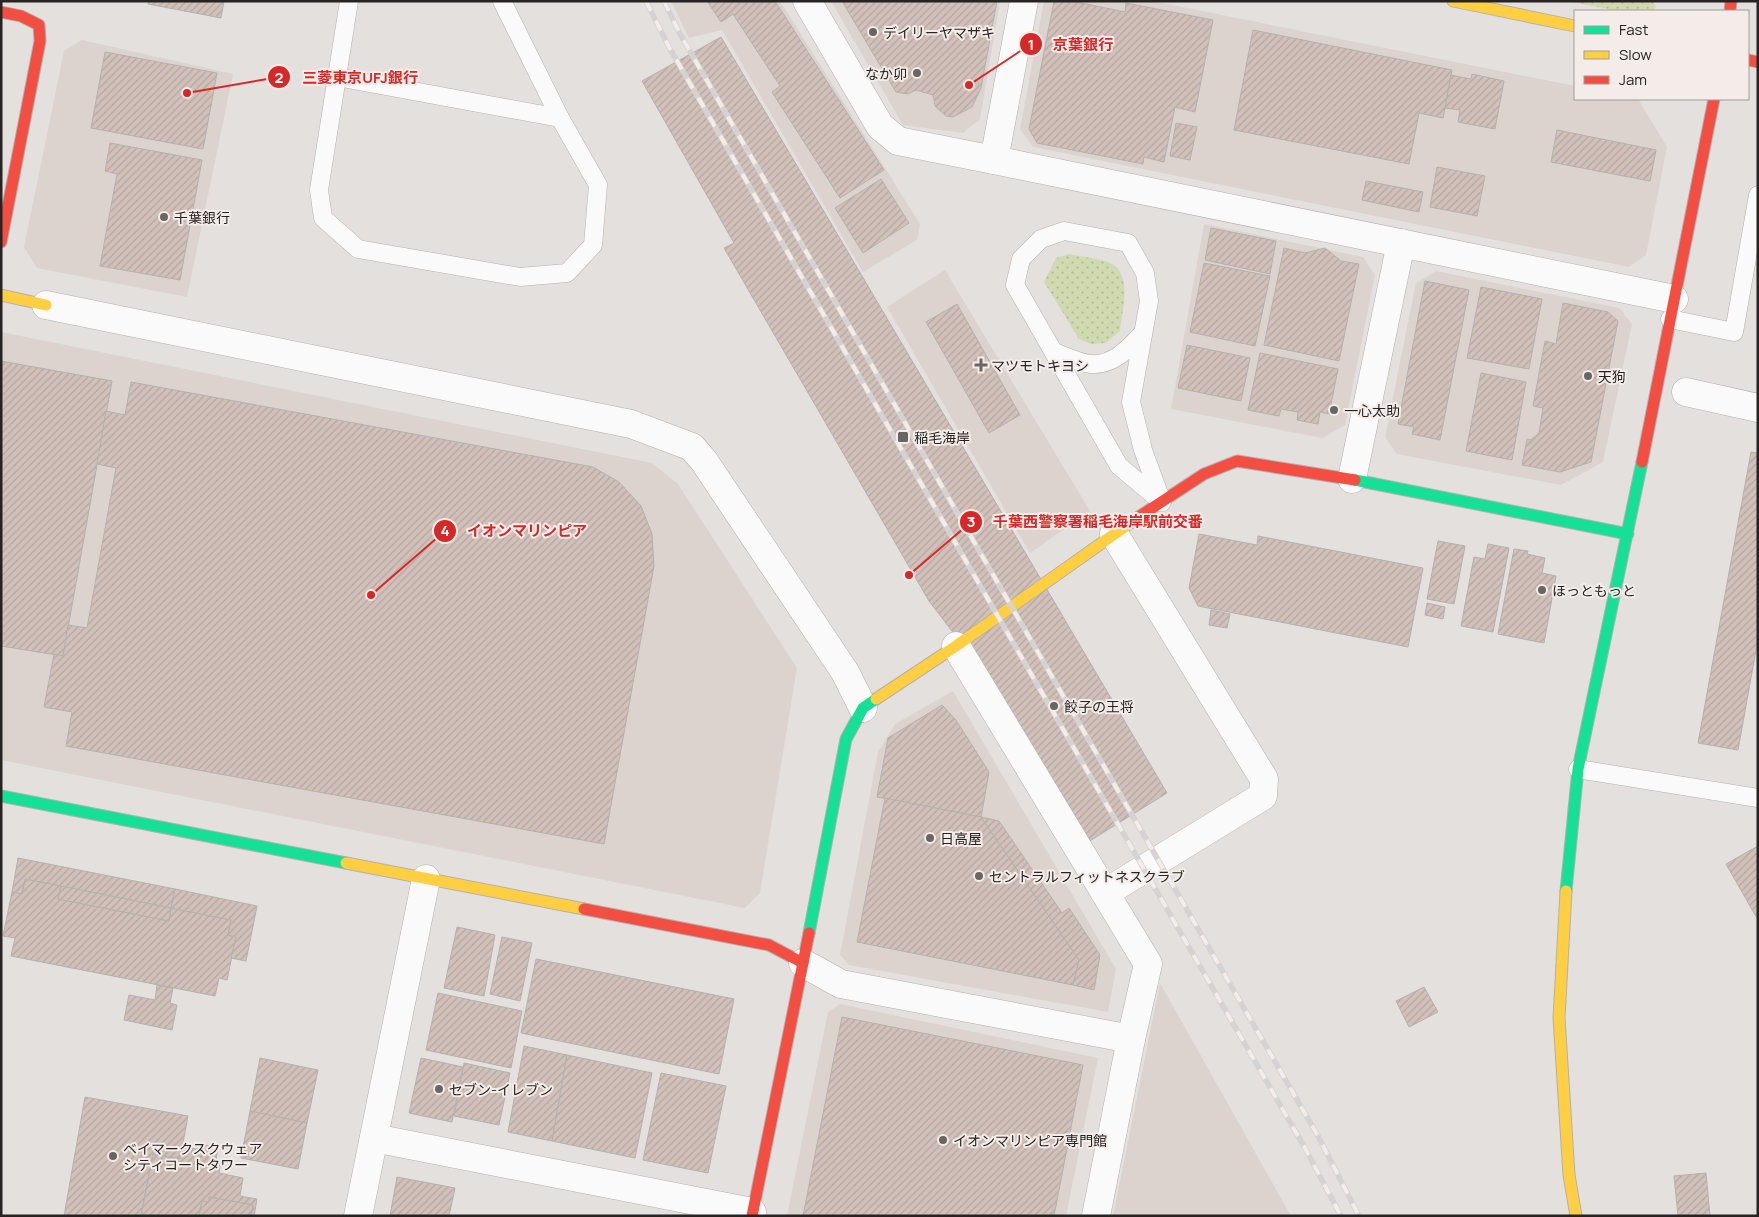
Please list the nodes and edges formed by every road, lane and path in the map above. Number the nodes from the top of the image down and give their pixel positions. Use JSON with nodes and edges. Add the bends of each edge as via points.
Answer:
{"nodes":[{"id":1,"x":349,"y":1,"type":"edge"},
{"id":2,"x":502,"y":1,"type":"edge"},
{"id":3,"x":807,"y":1,"type":"edge"},
{"id":4,"x":1024,"y":1,"type":"edge"},
{"id":5,"x":1453,"y":1,"type":"edge"},
{"id":6,"x":1,"y":12,"type":"edge"},
{"id":7,"x":1574,"y":26,"type":"edge"},
{"id":8,"x":337,"y":77,"type":"junction"},
{"id":9,"x":1714,"y":100,"type":"edge"},
{"id":10,"x":560,"y":118,"type":"junction"},
{"id":11,"x":994,"y":160,"type":"junction"},
{"id":12,"x":1758,"y":195,"type":"edge"},
{"id":13,"x":1,"y":242,"type":"edge"},
{"id":14,"x":1401,"y":243,"type":"junction"},
{"id":15,"x":1,"y":294,"type":"edge"},
{"id":16,"x":46,"y":305,"type":"joint"},
{"id":17,"x":1672,"y":309,"type":"junction"},
{"id":18,"x":1143,"y":333,"type":"junction"},
{"id":19,"x":1054,"y":352,"type":"junction"},
{"id":20,"x":1686,"y":392,"type":"dead end"},
{"id":21,"x":1758,"y":408,"type":"edge"},
{"id":22,"x":1352,"y":479,"type":"junction"},
{"id":23,"x":1162,"y":502,"type":"junction"},
{"id":24,"x":1114,"y":534,"type":"junction"},
{"id":25,"x":1628,"y":534,"type":"junction"},
{"id":26,"x":956,"y":646,"type":"junction"},
{"id":27,"x":863,"y":708,"type":"junction"},
{"id":28,"x":1578,"y":769,"type":"junction"},
{"id":29,"x":1,"y":796,"type":"edge"},
{"id":30,"x":1758,"y":797,"type":"edge"},
{"id":31,"x":426,"y":879,"type":"junction"},
{"id":32,"x":1105,"y":893,"type":"junction"},
{"id":33,"x":804,"y":963,"type":"junction"},
{"id":34,"x":1131,"y":1039,"type":"junction"},
{"id":35,"x":374,"y":1138,"type":"junction"},
{"id":36,"x":752,"y":1214,"type":"edge"},
{"id":37,"x":358,"y":1216,"type":"edge"},
{"id":38,"x":1096,"y":1216,"type":"edge"},
{"id":39,"x":1576,"y":1216,"type":"edge"}],
"edges":[{"from":1,"to":8,"type":"lane"},
{"from":2,"to":10,"type":"lane"},
{"from":3,"to":11,"type":"street","via":[[880,126],[898,141]]},
{"from":4,"to":11,"type":"street"},
{"from":5,"to":7,"type":"street"},
{"from":6,"to":13,"type":"street","via":[[22,16],[39,25],[40,42]]},
{"from":8,"to":10,"type":"lane"},
{"from":8,"to":10,"type":"lane","via":[[319,190],[323,218],[358,249],[520,277],[567,273],[593,245],[598,185]]},
{"from":9,"to":17,"type":"street"},
{"from":11,"to":14,"type":"street"},
{"from":12,"to":17,"type":"lane","via":[[1734,332]]},
{"from":14,"to":17,"type":"street"},
{"from":14,"to":22,"type":"street"},
{"from":15,"to":16,"type":"street"},
{"from":16,"to":27,"type":"street","via":[[631,424],[692,447],[845,672]]},
{"from":17,"to":25,"type":"street"},
{"from":18,"to":19,"type":"lane","via":[[1104,363],[1090,364]]},
{"from":18,"to":19,"type":"lane","via":[[1148,301],[1145,273],[1128,243],[1064,231],[1041,239],[1021,259],[1015,285]]},
{"from":18,"to":23,"type":"lane","via":[[1131,402],[1143,450]]},
{"from":19,"to":23,"type":"lane","via":[[1119,466]]},
{"from":20,"to":21,"type":"street"},
{"from":22,"to":23,"type":"street","via":[[1237,461],[1204,474]]},
{"from":22,"to":25,"type":"street"},
{"from":23,"to":24,"type":"street"},
{"from":24,"to":26,"type":"street"},
{"from":24,"to":32,"type":"street","via":[[1264,779],[1263,796]]},
{"from":25,"to":28,"type":"street"},
{"from":26,"to":27,"type":"street"},
{"from":26,"to":32,"type":"street"},
{"from":27,"to":33,"type":"street","via":[[846,739]]},
{"from":28,"to":30,"type":"lane"},
{"from":28,"to":39,"type":"street","via":[[1564,909],[1559,1018],[1569,1175]]},
{"from":29,"to":31,"type":"street"},
{"from":31,"to":33,"type":"street","via":[[769,945]]},
{"from":31,"to":35,"type":"street"},
{"from":32,"to":34,"type":"street","via":[[1148,964]]},
{"from":33,"to":34,"type":"street","via":[[840,984]]},
{"from":33,"to":36,"type":"street"},
{"from":34,"to":38,"type":"street"},
{"from":35,"to":36,"type":"street"},
{"from":35,"to":37,"type":"street"}]}
